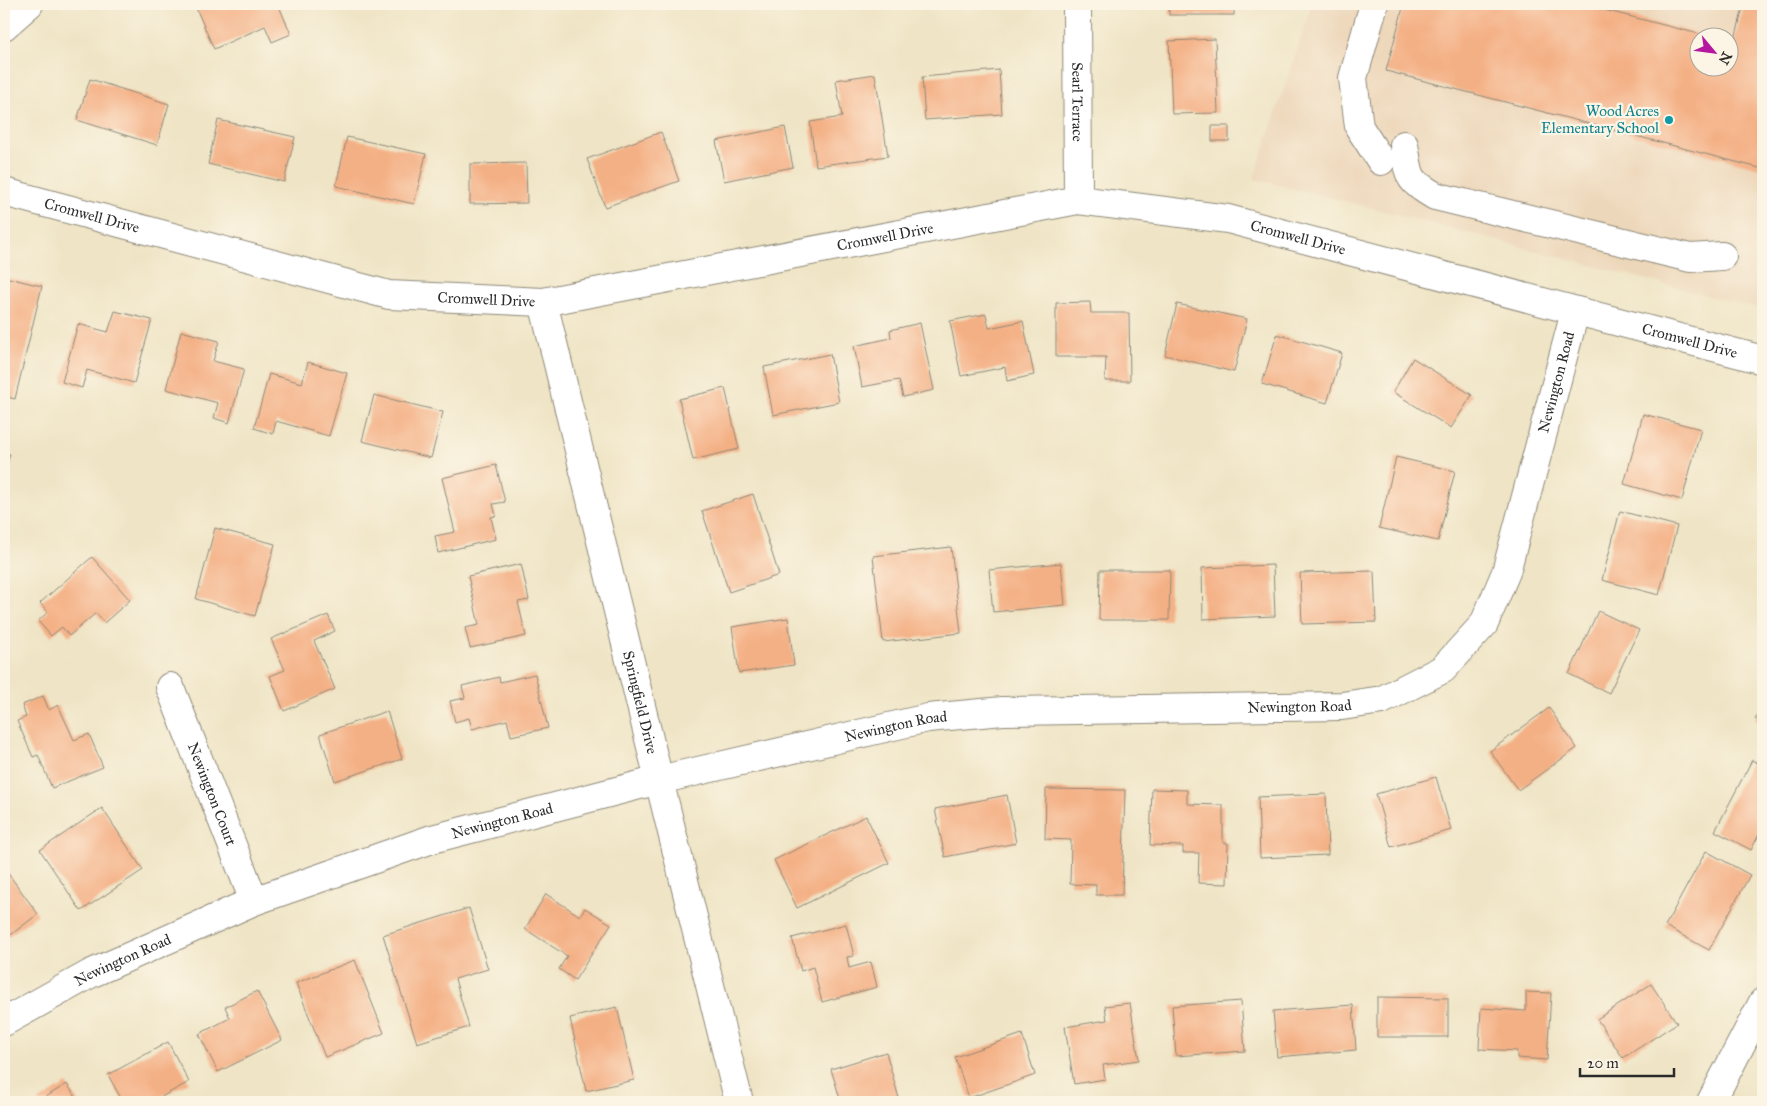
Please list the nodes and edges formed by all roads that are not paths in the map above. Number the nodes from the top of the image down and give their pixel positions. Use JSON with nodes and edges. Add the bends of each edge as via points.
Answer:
{"nodes":[{"id":1,"x":29,"y":4,"type":"edge"},
{"id":2,"x":1077,"y":4,"type":"edge"},
{"id":3,"x":1374,"y":4,"type":"edge"},
{"id":4,"x":4,"y":26,"type":"edge"},
{"id":5,"x":1404,"y":145,"type":"dead end"},
{"id":6,"x":1382,"y":161,"type":"dead end"},
{"id":7,"x":4,"y":192,"type":"edge"},
{"id":8,"x":1078,"y":200,"type":"junction"},
{"id":9,"x":1722,"y":256,"type":"dead end"},
{"id":10,"x":543,"y":302,"type":"junction"},
{"id":11,"x":1575,"y":312,"type":"junction"},
{"id":12,"x":1763,"y":360,"type":"edge"},
{"id":13,"x":170,"y":687,"type":"dead end"},
{"id":14,"x":659,"y":780,"type":"junction"},
{"id":15,"x":254,"y":901,"type":"junction"},
{"id":16,"x":1763,"y":1002,"type":"edge"},
{"id":17,"x":4,"y":1022,"type":"edge"},
{"id":18,"x":739,"y":1102,"type":"edge"},
{"id":19,"x":1711,"y":1102,"type":"edge"}],
"edges":[{"from":1,"to":4,"type":"street"},
{"from":2,"to":8,"type":"street","name":"Searl Terrace"},
{"from":3,"to":6,"type":"street","via":[[1354,78],[1359,127]]},
{"from":5,"to":9,"type":"street","via":[[1409,176],[1417,186],[1435,196],[1690,258]]},
{"from":7,"to":10,"type":"street","name":"Cromwell Drive","via":[[389,295]]},
{"from":8,"to":10,"type":"street","name":"Cromwell Drive"},
{"from":8,"to":11,"type":"street","name":"Cromwell Drive","via":[[1228,219]]},
{"from":10,"to":14,"type":"street","name":"Springfield Drive"},
{"from":11,"to":12,"type":"street","name":"Cromwell Drive"},
{"from":11,"to":14,"type":"street","name":"Newington Road","via":[[1506,572],[1484,624],[1443,669],[1382,700],[1342,706],[1003,710],[928,718]]},
{"from":13,"to":15,"type":"street","name":"Newington Court"},
{"from":14,"to":15,"type":"street","name":"Newington Road","via":[[432,839]]},
{"from":14,"to":18,"type":"street","name":"Springfield Drive"},
{"from":15,"to":17,"type":"street","name":"Newington Road","via":[[90,974]]},
{"from":16,"to":19,"type":"street"}]}
